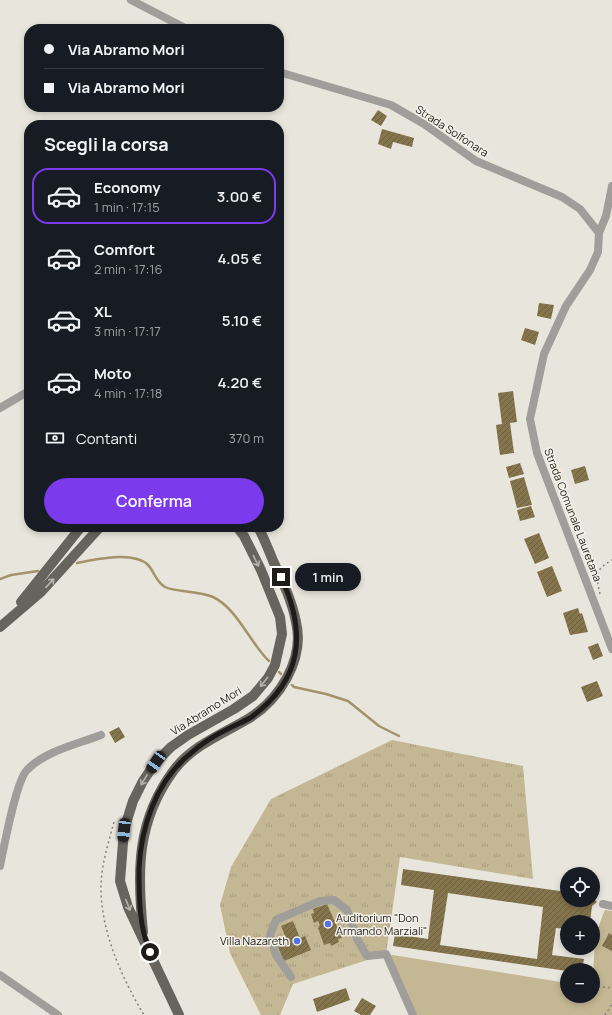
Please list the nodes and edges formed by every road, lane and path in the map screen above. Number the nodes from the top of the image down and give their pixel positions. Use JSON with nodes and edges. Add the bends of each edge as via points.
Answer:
{"nodes":[{"id":1,"x":131,"y":0,"type":"edge"},
{"id":2,"x":177,"y":24,"type":"edge"},
{"id":3,"x":284,"y":73,"type":"edge"},
{"id":4,"x":612,"y":186,"type":"edge"},
{"id":5,"x":599,"y":233,"type":"junction"},
{"id":6,"x":24,"y":394,"type":"edge"},
{"id":7,"x":0,"y":408,"type":"edge"},
{"id":8,"x":77,"y":532,"type":"edge"},
{"id":9,"x":95,"y":532,"type":"edge"},
{"id":10,"x":241,"y":532,"type":"edge"},
{"id":11,"x":260,"y":532,"type":"edge"},
{"id":12,"x":612,"y":560,"type":"edge"},
{"id":13,"x":600,"y":594,"type":"dead end"},
{"id":14,"x":612,"y":649,"type":"edge"},
{"id":15,"x":101,"y":735,"type":"dead end"},
{"id":16,"x":114,"y":822,"type":"dead end"},
{"id":17,"x":0,"y":866,"type":"edge"},
{"id":18,"x":603,"y":904,"type":"dead end"},
{"id":19,"x":612,"y":906,"type":"edge"},
{"id":20,"x":144,"y":938,"type":"junction"},
{"id":21,"x":0,"y":975,"type":"edge"},
{"id":22,"x":291,"y":978,"type":"dead end"},
{"id":23,"x":600,"y":987,"type":"edge"},
{"id":24,"x":612,"y":988,"type":"edge"},
{"id":25,"x":612,"y":1004,"type":"edge"},
{"id":26,"x":180,"y":1013,"type":"edge"},
{"id":27,"x":58,"y":1015,"type":"edge"},
{"id":28,"x":144,"y":1015,"type":"edge"},
{"id":29,"x":413,"y":1015,"type":"edge"},
{"id":30,"x":605,"y":1015,"type":"edge"}],
"edges":[{"from":1,"to":2,"type":"street"},
{"from":3,"to":5,"type":"street","name":"Strada Solfonara","via":[[391,105],[424,124],[476,161],[562,197],[580,209]]},
{"from":4,"to":5,"type":"street","name":"Strada Comunale Lauretana"},
{"from":5,"to":14,"type":"street","name":"Strada Comunale Lauretana","via":[[598,252],[590,270],[566,306],[544,354],[530,419],[537,453]]},
{"from":6,"to":7,"type":"street"},
{"from":8,"to":9,"type":"main road","one_way":true,"via":[[0,627],[41,592]]},
{"from":10,"to":20,"type":"main road","name":"Via Abramo Mori","one_way":true,"via":[[261,570],[278,612],[282,634],[279,651],[268,678],[253,696],[171,747],[143,780],[133,801],[124,830],[120,881],[128,907]]},
{"from":11,"to":20,"type":"main road","name":"Via Abramo Mori","via":[[286,589],[297,623],[294,658],[283,686],[268,703],[190,754],[162,787],[142,837],[139,889]]},
{"from":12,"to":13,"type":"path","via":[[601,566],[596,576]]},
{"from":15,"to":17,"type":"street","via":[[53,753],[27,770],[19,785]]},
{"from":16,"to":28,"type":"path","via":[[104,862],[101,887],[102,915],[133,996]]},
{"from":18,"to":19,"type":"street"},
{"from":20,"to":26,"type":"main road","name":"Via Abramo Mori"},
{"from":21,"to":27,"type":"street"},
{"from":22,"to":29,"type":"street","via":[[276,955],[270,935],[276,920],[320,902],[334,900],[347,910],[357,939],[367,956],[386,954]]},
{"from":23,"to":24,"type":"path"},
{"from":25,"to":30,"type":"path"}]}
